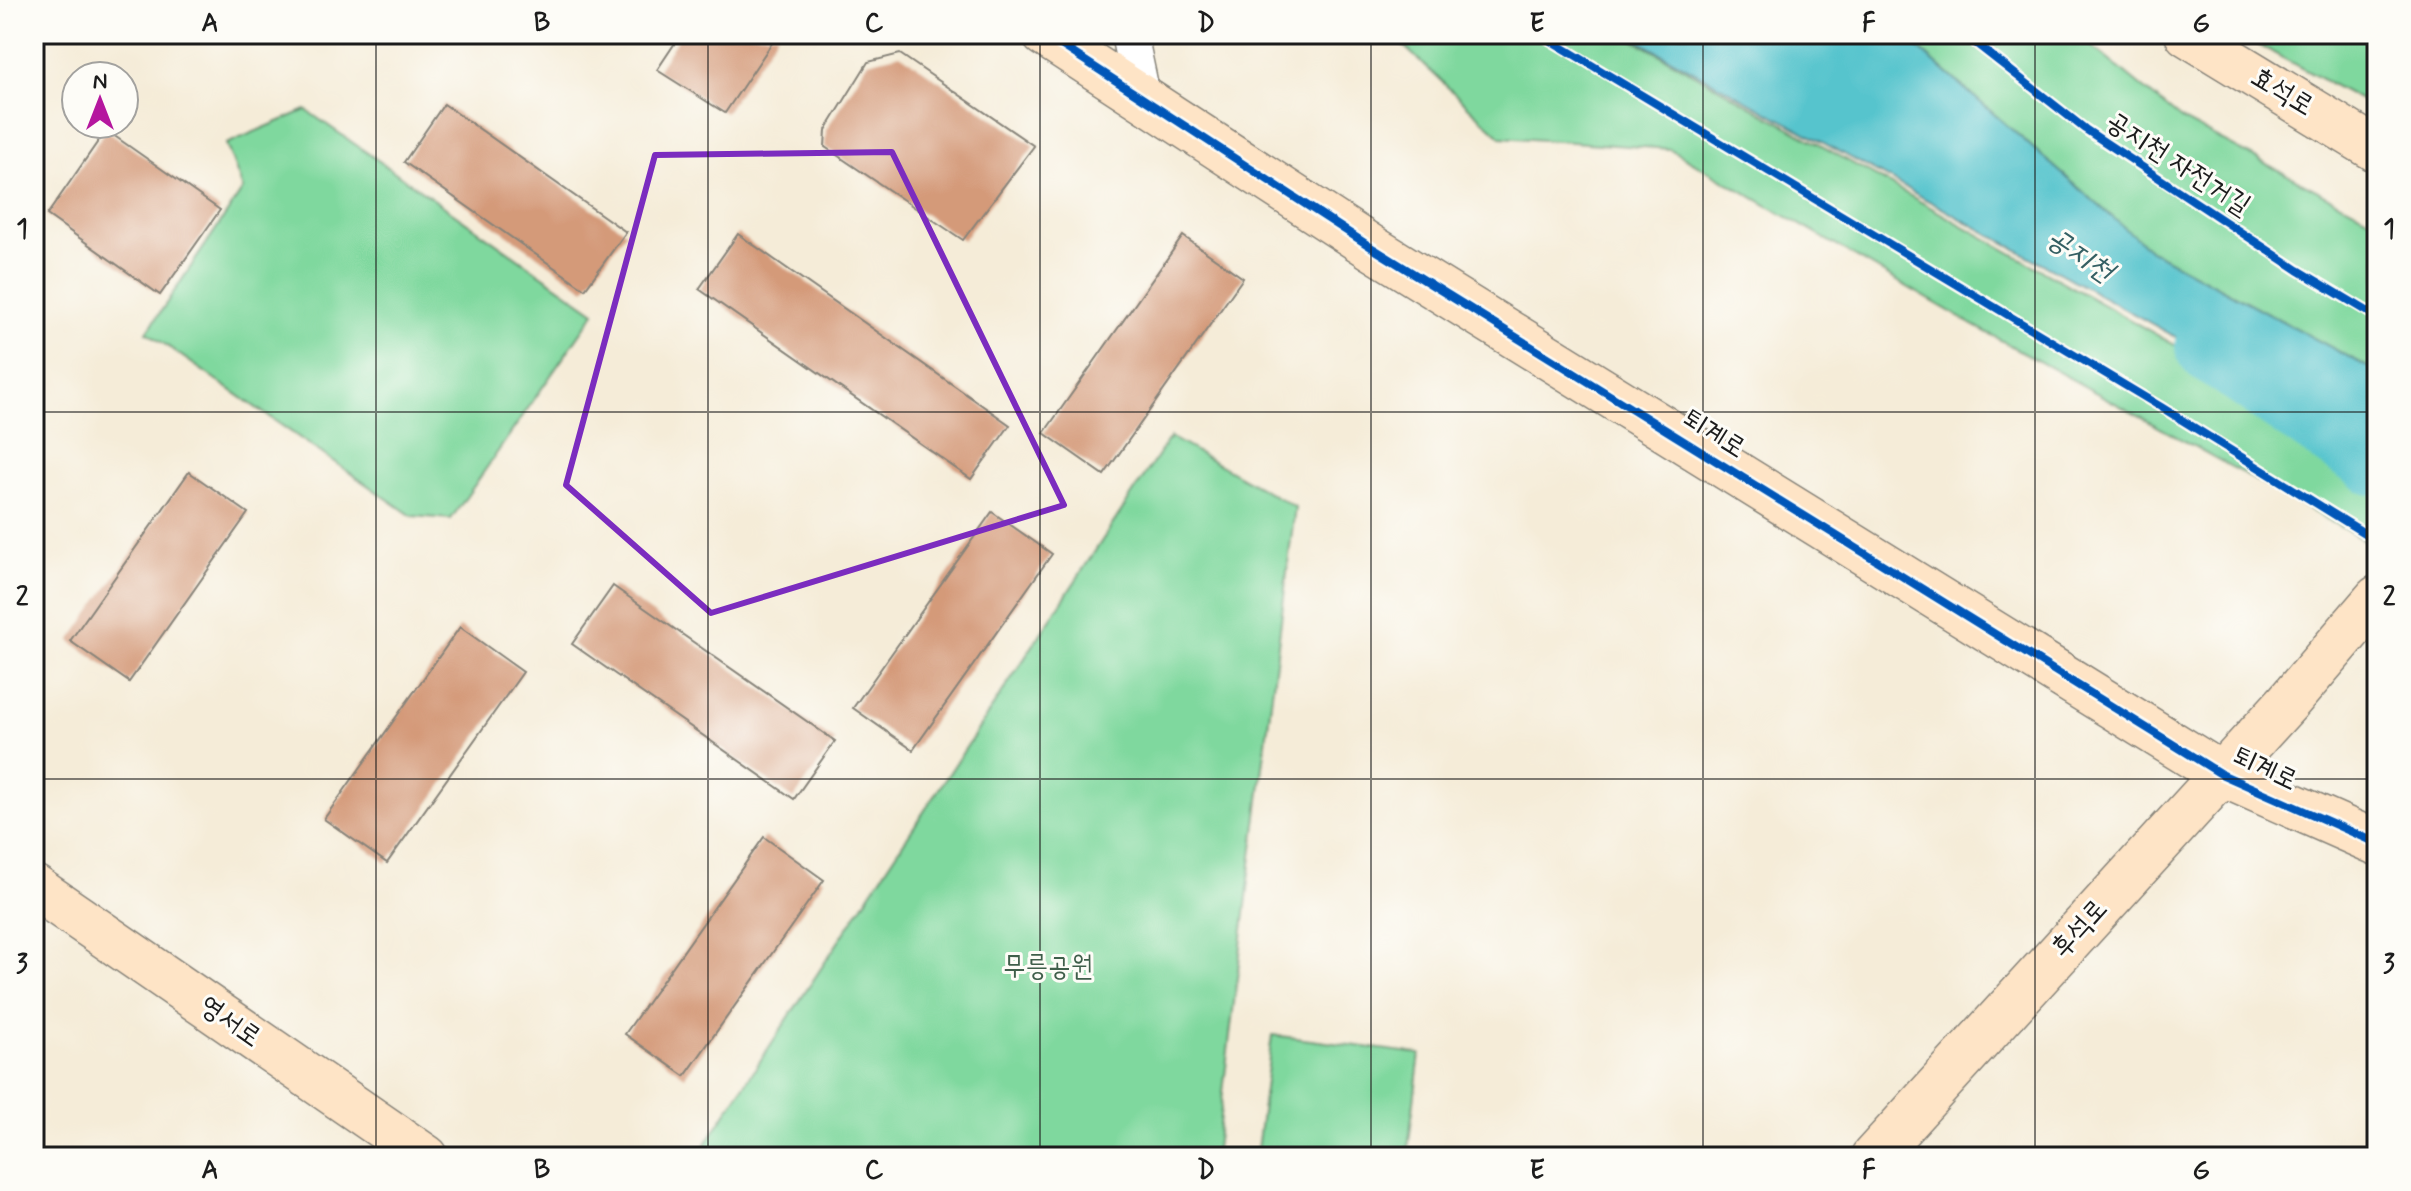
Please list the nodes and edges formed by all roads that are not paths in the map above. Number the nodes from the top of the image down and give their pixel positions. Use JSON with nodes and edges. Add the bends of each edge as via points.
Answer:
{"nodes":[{"id":1,"x":1044,"y":34,"type":"edge"},
{"id":2,"x":1129,"y":34,"type":"edge"},
{"id":3,"x":2187,"y":34,"type":"edge"},
{"id":4,"x":1142,"y":96,"type":"junction"},
{"id":5,"x":2377,"y":150,"type":"edge"},
{"id":6,"x":2377,"y":598,"type":"edge"},
{"id":7,"x":2221,"y":774,"type":"junction"},
{"id":8,"x":2377,"y":843,"type":"edge"},
{"id":9,"x":34,"y":887,"type":"edge"},
{"id":10,"x":426,"y":1157,"type":"edge"},
{"id":11,"x":1873,"y":1157,"type":"edge"}],
"edges":[{"from":1,"to":4,"type":"street","name":"퇴계로"},
{"from":2,"to":4,"type":"street"},
{"from":3,"to":5,"type":"street","name":"효석로"},
{"from":4,"to":7,"type":"street","name":"퇴계로","via":[[1374,249]]},
{"from":6,"to":7,"type":"street","name":"후석로"},
{"from":7,"to":8,"type":"street","name":"퇴계로"},
{"from":7,"to":11,"type":"street","name":"후석로"},
{"from":9,"to":10,"type":"street","name":"영서로"}]}
